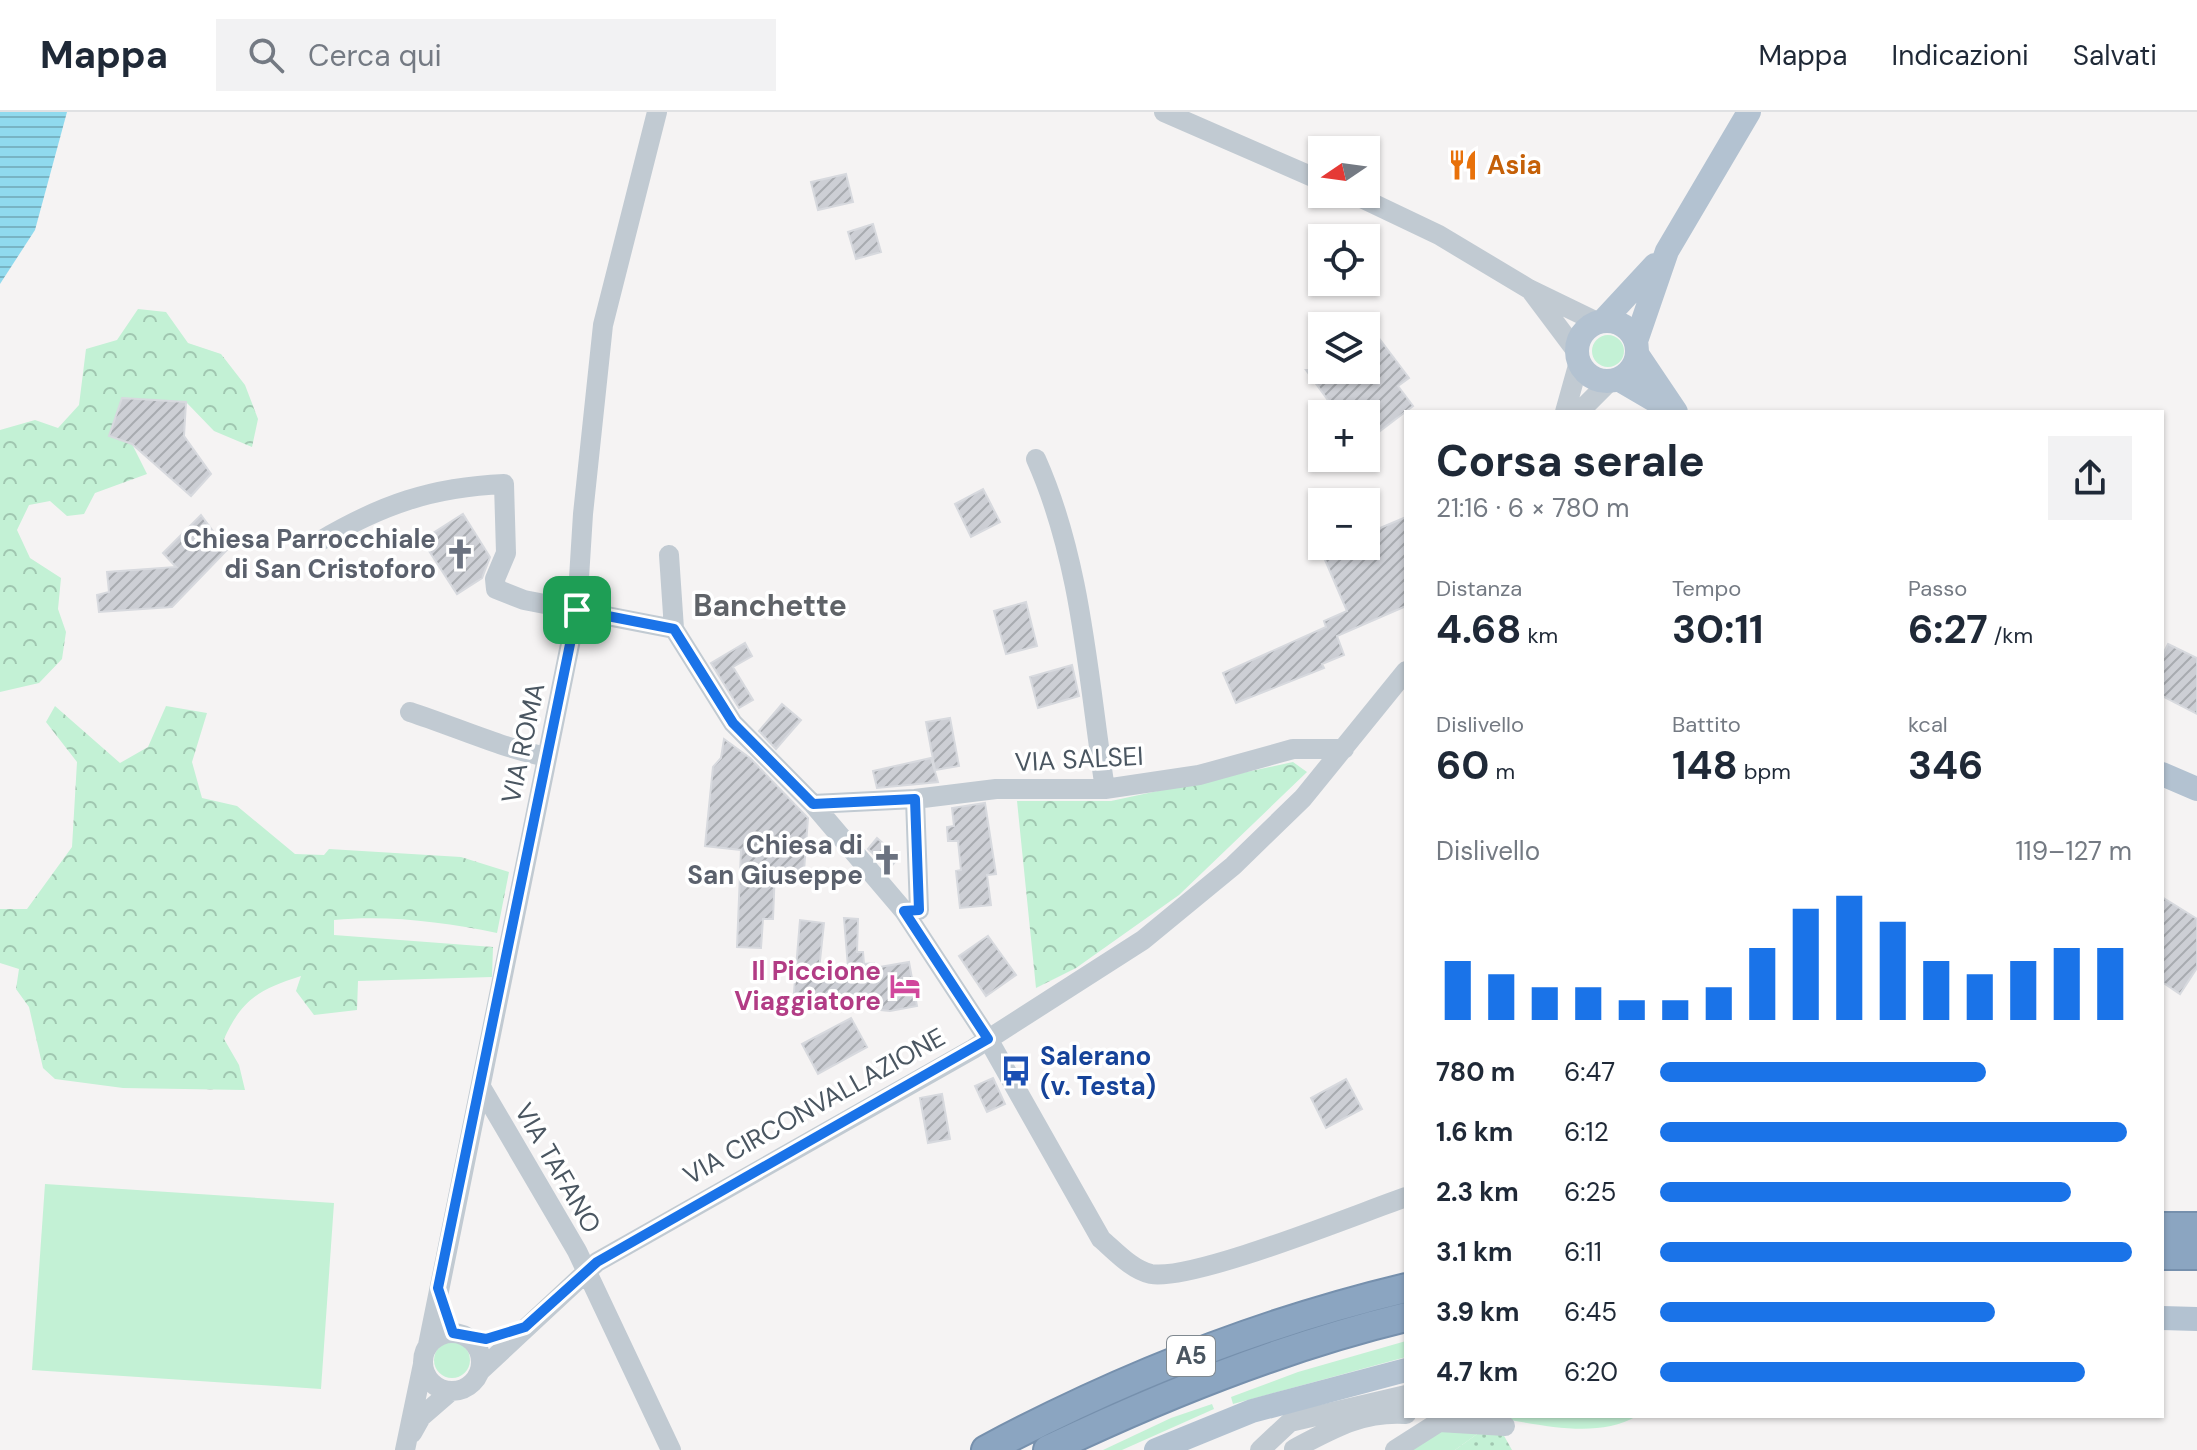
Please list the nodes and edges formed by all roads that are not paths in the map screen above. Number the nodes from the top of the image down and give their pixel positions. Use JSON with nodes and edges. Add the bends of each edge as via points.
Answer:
{"nodes":[{"id":1,"x":657,"y":112,"type":"edge"},
{"id":2,"x":1164,"y":112,"type":"edge"},
{"id":3,"x":1749,"y":112,"type":"edge"},
{"id":4,"x":1308,"y":175,"type":"edge"},
{"id":5,"x":1380,"y":207,"type":"edge"},
{"id":6,"x":1667,"y":251,"type":"junction"},
{"id":7,"x":1529,"y":289,"type":"junction"},
{"id":8,"x":1600,"y":322,"type":"junction"},
{"id":9,"x":1637,"y":348,"type":"junction"},
{"id":10,"x":1578,"y":357,"type":"junction"},
{"id":11,"x":1614,"y":380,"type":"junction"},
{"id":12,"x":1565,"y":410,"type":"edge"},
{"id":13,"x":1581,"y":410,"type":"edge"},
{"id":14,"x":1671,"y":410,"type":"edge"},
{"id":15,"x":1674,"y":410,"type":"edge"},
{"id":16,"x":1036,"y":459,"type":"dead end"},
{"id":17,"x":320,"y":541,"type":"dead end"},
{"id":18,"x":669,"y":555,"type":"dead end"},
{"id":19,"x":577,"y":610,"type":"junction"},
{"id":20,"x":674,"y":629,"type":"junction"},
{"id":21,"x":1399,"y":690,"type":"edge"},
{"id":22,"x":410,"y":712,"type":"dead end"},
{"id":23,"x":1344,"y":749,"type":"junction"},
{"id":24,"x":547,"y":757,"type":"junction"},
{"id":25,"x":2164,"y":775,"type":"edge"},
{"id":26,"x":1105,"y":789,"type":"junction"},
{"id":27,"x":2197,"y":789,"type":"edge"},
{"id":28,"x":915,"y":799,"type":"junction"},
{"id":29,"x":813,"y":804,"type":"junction"},
{"id":30,"x":904,"y":911,"type":"junction"},
{"id":31,"x":988,"y":1039,"type":"junction"},
{"id":32,"x":481,"y":1087,"type":"junction"},
{"id":33,"x":1404,"y":1198,"type":"edge"},
{"id":34,"x":2164,"y":1227,"type":"edge"},
{"id":35,"x":2197,"y":1227,"type":"edge"},
{"id":36,"x":2164,"y":1255,"type":"edge"},
{"id":37,"x":2197,"y":1255,"type":"edge"},
{"id":38,"x":587,"y":1271,"type":"junction"},
{"id":39,"x":438,"y":1288,"type":"junction"},
{"id":40,"x":1404,"y":1289,"type":"edge"},
{"id":41,"x":1404,"y":1318,"type":"edge"},
{"id":42,"x":2164,"y":1318,"type":"edge"},
{"id":43,"x":2197,"y":1319,"type":"edge"},
{"id":44,"x":525,"y":1327,"type":"junction"},
{"id":45,"x":460,"y":1334,"type":"junction"},
{"id":46,"x":426,"y":1355,"type":"junction"},
{"id":47,"x":480,"y":1371,"type":"junction"},
{"id":48,"x":1404,"y":1371,"type":"edge"},
{"id":49,"x":451,"y":1391,"type":"junction"},
{"id":50,"x":1404,"y":1395,"type":"edge"},
{"id":51,"x":1404,"y":1414,"type":"edge"},
{"id":52,"x":1422,"y":1418,"type":"edge"},
{"id":53,"x":1439,"y":1422,"type":"junction"},
{"id":54,"x":1505,"y":1426,"type":"dead end"},
{"id":55,"x":405,"y":1447,"type":"edge"},
{"id":56,"x":1294,"y":1449,"type":"edge"},
{"id":57,"x":671,"y":1450,"type":"edge"},
{"id":58,"x":986,"y":1450,"type":"edge"},
{"id":59,"x":1048,"y":1450,"type":"edge"},
{"id":60,"x":1156,"y":1450,"type":"edge"},
{"id":61,"x":1260,"y":1450,"type":"edge"},
{"id":62,"x":1395,"y":1450,"type":"edge"}],
"edges":[{"from":1,"to":19,"type":"street","name":"VIA ROMA","via":[[603,325]]},
{"from":2,"to":4,"type":"street"},
{"from":3,"to":6,"type":"main road"},
{"from":5,"to":7,"type":"street"},
{"from":6,"to":8,"type":"main road"},
{"from":6,"to":9,"type":"main road"},
{"from":7,"to":8,"type":"street"},
{"from":7,"to":10,"type":"street"},
{"from":8,"to":9,"type":"main road","via":[[1619,323]]},
{"from":8,"to":10,"type":"main road","via":[[1583,333]]},
{"from":9,"to":11,"type":"main road","via":[[1634,366]]},
{"from":9,"to":15,"type":"main road"},
{"from":10,"to":11,"type":"main road","via":[[1591,377]]},
{"from":10,"to":12,"type":"street"},
{"from":11,"to":13,"type":"street"},
{"from":11,"to":14,"type":"main road"},
{"from":16,"to":26,"type":"street","via":[[1057,506],[1068,549]]},
{"from":17,"to":19,"type":"street","via":[[389,504],[463,486],[504,484],[506,553],[496,589]]},
{"from":18,"to":20,"type":"street"},
{"from":19,"to":20,"type":"street"},
{"from":19,"to":24,"type":"street","name":"VIA ROMA"},
{"from":20,"to":29,"type":"street","via":[[733,723]]},
{"from":21,"to":23,"type":"street","name":"VIA CIRCONVALLAZIONE"},
{"from":22,"to":24,"type":"street","via":[[504,748]]},
{"from":23,"to":26,"type":"street","name":"VIA SALSEI","via":[[1293,749],[1199,775]]},
{"from":23,"to":31,"type":"street","name":"VIA CIRCONVALLAZIONE","via":[[1233,866],[1143,940]]},
{"from":24,"to":32,"type":"street","name":"VIA ROMA"},
{"from":25,"to":27,"type":"main road"},
{"from":26,"to":28,"type":"street","name":"VIA SALSEI","via":[[996,789]]},
{"from":28,"to":29,"type":"street","name":"VIA SALSEI"},
{"from":28,"to":30,"type":"street","via":[[919,910]]},
{"from":29,"to":30,"type":"street"},
{"from":30,"to":31,"type":"street"},
{"from":31,"to":33,"type":"street","via":[[1101,1239],[1151,1274],[1193,1270]]},
{"from":31,"to":38,"type":"street","name":"VIA CIRCONVALLAZIONE"},
{"from":32,"to":38,"type":"street","name":"VIA TAFANO"},
{"from":32,"to":39,"type":"street","name":"VIA ROMA"},
{"from":34,"to":35,"type":"highway"},
{"from":36,"to":37,"type":"highway"},
{"from":38,"to":44,"type":"street","name":"VIA CIRCONVALLAZIONE"},
{"from":38,"to":57,"type":"street","name":"VIA TAFANO"},
{"from":39,"to":45,"type":"street"},
{"from":39,"to":46,"type":"street","name":"VIA ROMA"},
{"from":40,"to":58,"type":"highway","number":"A5","via":[[1304,1316],[1177,1361]]},
{"from":41,"to":59,"type":"highway","number":"A5","via":[[1243,1366]]},
{"from":42,"to":43,"type":"main road"},
{"from":44,"to":45,"type":"street","name":"VIA CIRCONVALLAZIONE","via":[[486,1339]]},
{"from":44,"to":47,"type":"street","name":"VIA CIRCONVALLAZIONE"},
{"from":45,"to":46,"type":"street","via":[[443,1334]]},
{"from":45,"to":47,"type":"street","via":[[479,1351]]},
{"from":46,"to":49,"type":"street","via":[[435,1385]]},
{"from":46,"to":55,"type":"street","name":"VIA ROMA"},
{"from":47,"to":49,"type":"street","via":[[469,1386]]},
{"from":48,"to":60,"type":"main road","via":[[1252,1411]]},
{"from":49,"to":55,"type":"street","via":[[421,1417]]},
{"from":50,"to":61,"type":"street","via":[[1290,1422]]},
{"from":51,"to":56,"type":"street","via":[[1381,1412],[1346,1421]]},
{"from":52,"to":53,"type":"street"},
{"from":53,"to":54,"type":"street"},
{"from":53,"to":62,"type":"street"}]}
